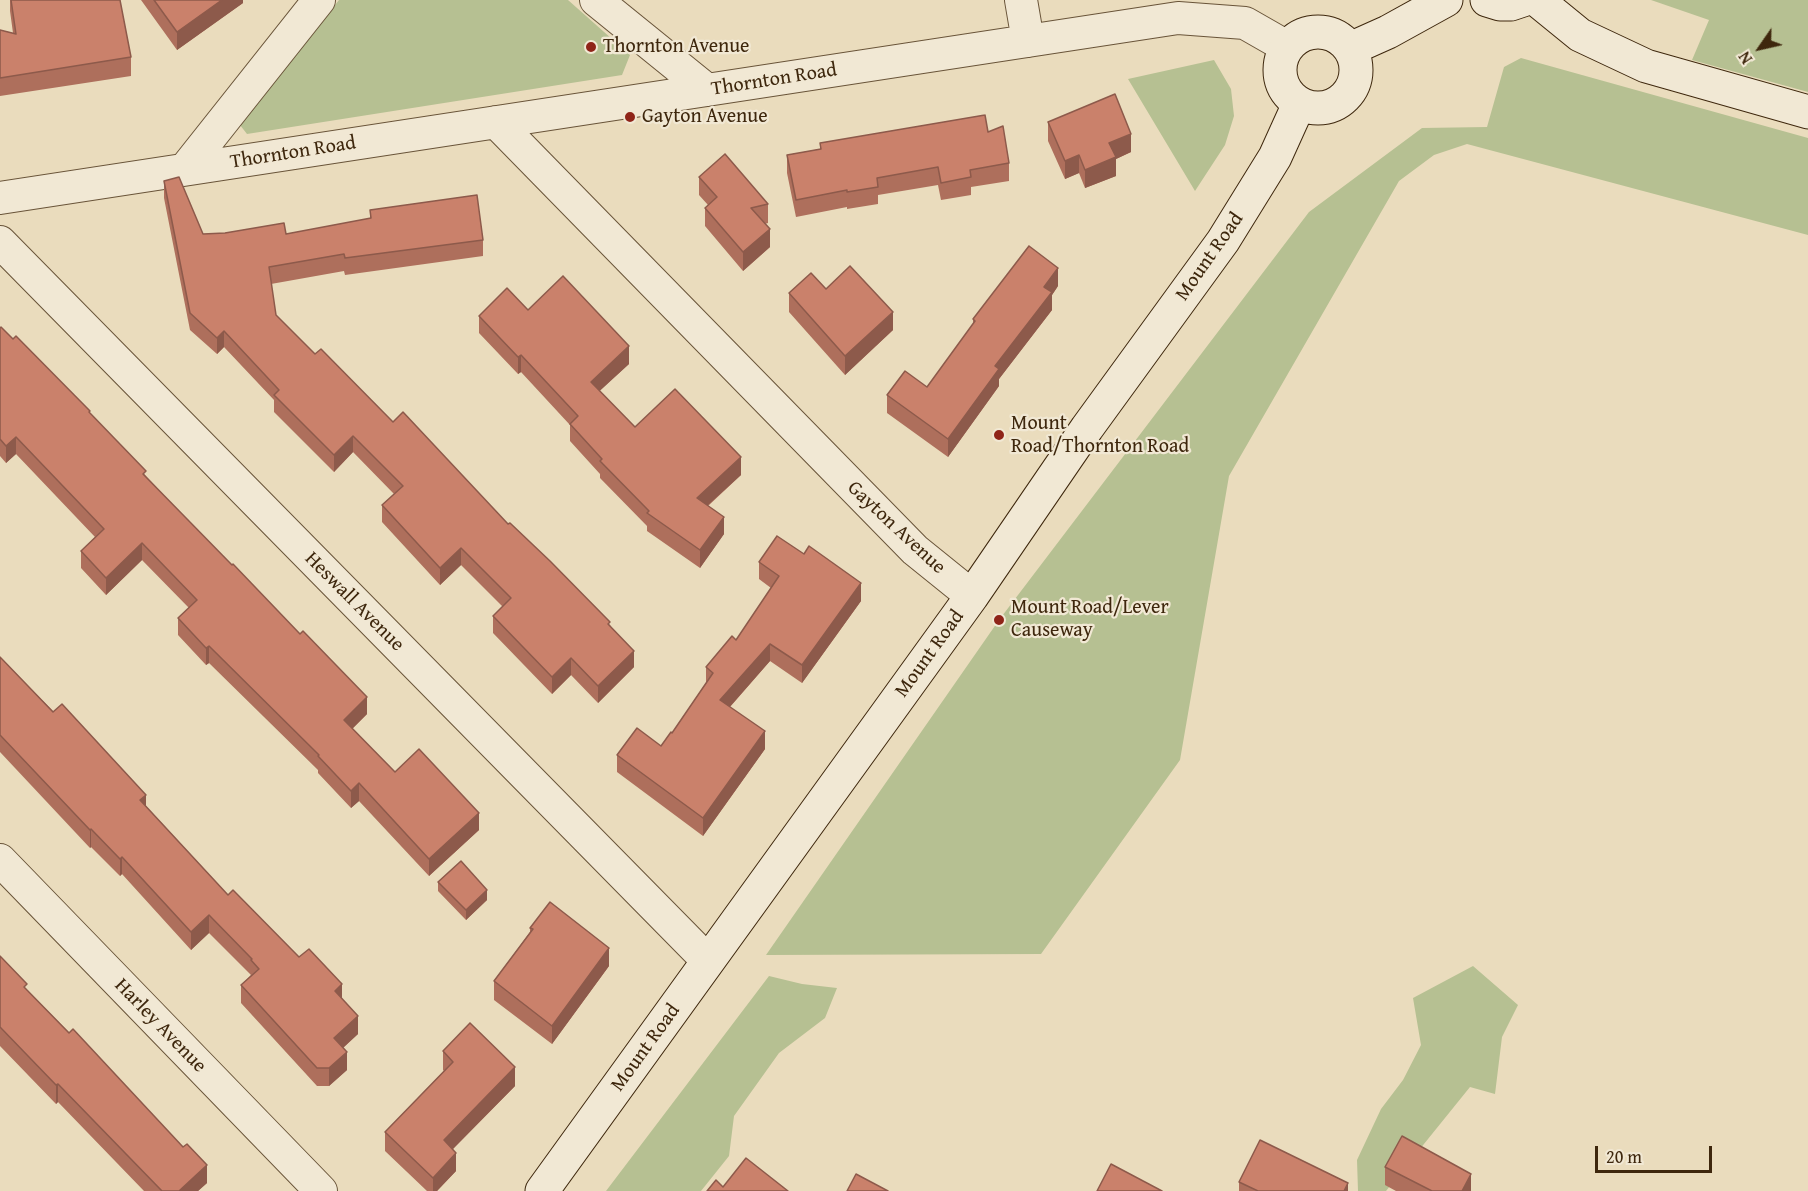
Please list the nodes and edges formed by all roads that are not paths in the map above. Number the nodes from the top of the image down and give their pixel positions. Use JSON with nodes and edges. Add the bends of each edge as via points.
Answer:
{"nodes":[{"id":1,"x":319,"y":0,"type":"edge"},
{"id":2,"x":596,"y":0,"type":"edge"},
{"id":3,"x":1021,"y":0,"type":"edge"},
{"id":4,"x":1446,"y":0,"type":"edge"},
{"id":5,"x":1487,"y":0,"type":"edge"},
{"id":6,"x":1522,"y":0,"type":"edge"},
{"id":7,"x":1537,"y":0,"type":"edge"},
{"id":8,"x":1028,"y":41,"type":"junction"},
{"id":9,"x":1287,"y":47,"type":"junction"},
{"id":10,"x":1350,"y":49,"type":"junction"},
{"id":11,"x":707,"y":90,"type":"junction"},
{"id":12,"x":1299,"y":104,"type":"junction"},
{"id":13,"x":1808,"y":112,"type":"edge"},
{"id":14,"x":496,"y":122,"type":"junction"},
{"id":15,"x":184,"y":170,"type":"junction"},
{"id":16,"x":0,"y":198,"type":"edge"},
{"id":17,"x":0,"y":242,"type":"edge"},
{"id":18,"x":972,"y":596,"type":"junction"},
{"id":19,"x":0,"y":860,"type":"edge"},
{"id":20,"x":708,"y":961,"type":"junction"},
{"id":21,"x":321,"y":1191,"type":"edge"},
{"id":22,"x":542,"y":1191,"type":"edge"}],
"edges":[{"from":1,"to":15,"type":"street","name":"Thornton Road"},
{"from":2,"to":11,"type":"street"},
{"from":3,"to":8,"type":"street"},
{"from":4,"to":10,"type":"main road"},
{"from":5,"to":6,"type":"main road","via":[[1510,4]]},
{"from":7,"to":13,"type":"main road","via":[[1580,35],[1646,66]]},
{"from":8,"to":9,"type":"street","name":"Thornton Road","via":[[1178,18],[1245,23]]},
{"from":8,"to":11,"type":"street","name":"Thornton Road"},
{"from":9,"to":10,"type":"main road","via":[[1307,33],[1321,32],[1336,37]]},
{"from":9,"to":12,"type":"main road","via":[[1279,72],[1289,96]]},
{"from":10,"to":12,"type":"main road","via":[[1356,75],[1347,96],[1326,108]]},
{"from":11,"to":14,"type":"street","name":"Thornton Road"},
{"from":12,"to":18,"type":"main road","name":"Mount Road","via":[[1275,157],[1223,241],[1087,428]]},
{"from":14,"to":15,"type":"street","name":"Thornton Road"},
{"from":14,"to":18,"type":"street","name":"Gayton Avenue","via":[[915,550]]},
{"from":15,"to":16,"type":"street","name":"Thornton Road"},
{"from":17,"to":20,"type":"street","name":"Heswall Avenue"},
{"from":18,"to":20,"type":"main road","name":"Mount Road"},
{"from":19,"to":21,"type":"street","name":"Harley Avenue"},
{"from":20,"to":22,"type":"main road","name":"Mount Road"}]}
